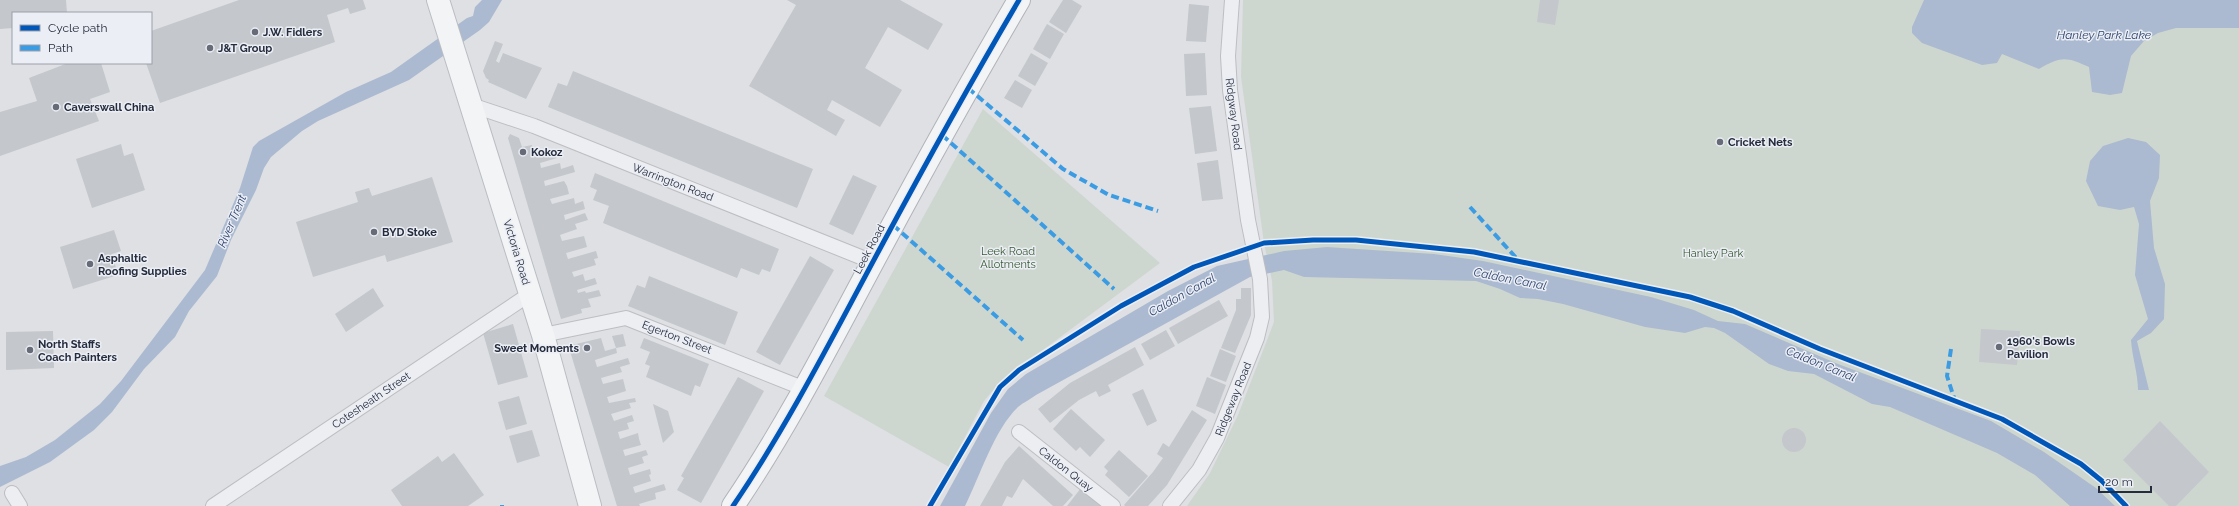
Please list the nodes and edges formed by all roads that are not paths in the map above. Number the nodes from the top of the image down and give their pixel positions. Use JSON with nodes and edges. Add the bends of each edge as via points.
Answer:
{"nodes":[{"id":1,"x":438,"y":0,"type":"edge"},
{"id":2,"x":1019,"y":0,"type":"edge"},
{"id":3,"x":1232,"y":0,"type":"edge"},
{"id":4,"x":471,"y":105,"type":"junction"},
{"id":5,"x":873,"y":262,"type":"junction"},
{"id":6,"x":1260,"y":279,"type":"joint"},
{"id":7,"x":530,"y":294,"type":"junction"},
{"id":8,"x":543,"y":334,"type":"junction"},
{"id":9,"x":805,"y":389,"type":"junction"},
{"id":10,"x":1019,"y":432,"type":"dead end"},
{"id":11,"x":12,"y":493,"type":"dead end"},
{"id":12,"x":20,"y":506,"type":"edge"},
{"id":13,"x":213,"y":506,"type":"edge"},
{"id":14,"x":590,"y":506,"type":"edge"},
{"id":15,"x":733,"y":506,"type":"edge"},
{"id":16,"x":1113,"y":506,"type":"edge"},
{"id":17,"x":1170,"y":506,"type":"edge"}],
"edges":[{"from":1,"to":4,"type":"main road","name":"Victoria Road"},
{"from":2,"to":5,"type":"main road","name":"Leek Road"},
{"from":3,"to":6,"type":"street","name":"Ridgway Road","via":[[1229,84],[1249,227]]},
{"from":4,"to":5,"type":"street","name":"Warrington Road","via":[[534,126]]},
{"from":4,"to":7,"type":"main road","name":"Victoria Road"},
{"from":5,"to":9,"type":"main road","name":"Leek Road"},
{"from":6,"to":17,"type":"street","name":"Ridgeway Road","via":[[1262,317],[1257,338],[1231,406],[1199,470]]},
{"from":7,"to":8,"type":"main road","name":"Victoria Road"},
{"from":7,"to":13,"type":"street","name":"Cotesheath Street"},
{"from":8,"to":9,"type":"street","name":"Egerton Street","via":[[626,318]]},
{"from":8,"to":14,"type":"main road","name":"Victoria Road"},
{"from":9,"to":15,"type":"main road","name":"Leek Road","via":[[773,445]]},
{"from":10,"to":16,"type":"street","name":"Caldon Quay"},
{"from":11,"to":12,"type":"street"}]}
